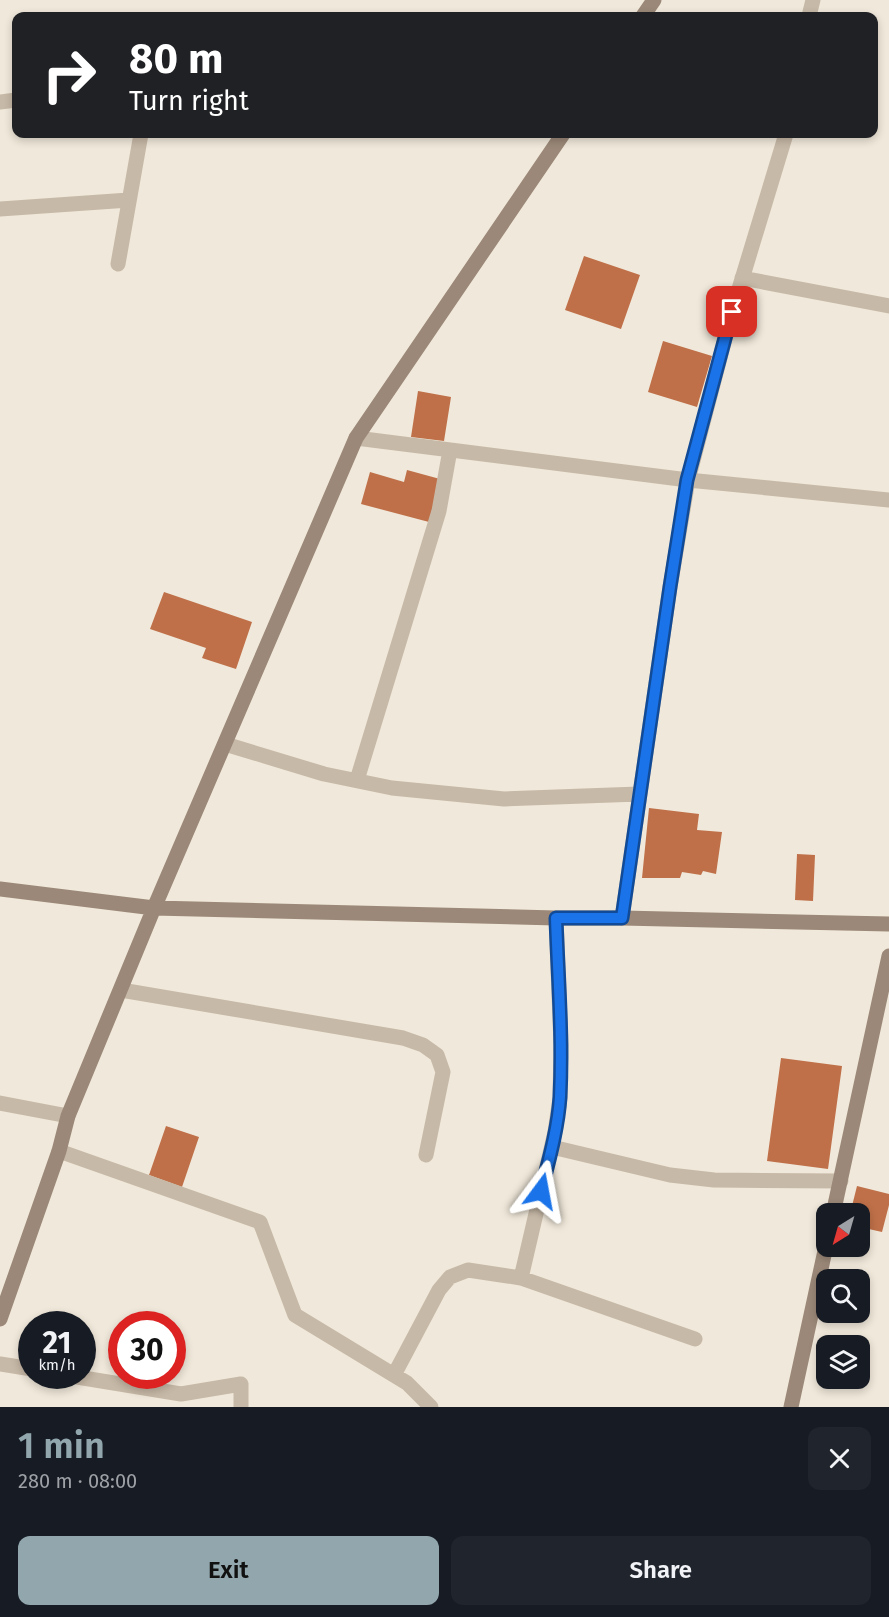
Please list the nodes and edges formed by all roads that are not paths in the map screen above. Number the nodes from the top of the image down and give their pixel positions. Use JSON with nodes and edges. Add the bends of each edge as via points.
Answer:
{"nodes":[{"id":1,"x":140,"y":138,"type":"edge"},
{"id":2,"x":560,"y":138,"type":"edge"},
{"id":3,"x":785,"y":138,"type":"edge"},
{"id":4,"x":129,"y":200,"type":"junction"},
{"id":5,"x":0,"y":208,"type":"edge"},
{"id":6,"x":118,"y":264,"type":"dead end"},
{"id":7,"x":742,"y":278,"type":"junction"},
{"id":8,"x":889,"y":306,"type":"edge"},
{"id":9,"x":356,"y":438,"type":"junction"},
{"id":10,"x":450,"y":450,"type":"junction"},
{"id":11,"x":687,"y":480,"type":"junction"},
{"id":12,"x":889,"y":500,"type":"edge"},
{"id":13,"x":225,"y":744,"type":"junction"},
{"id":14,"x":357,"y":780,"type":"junction"},
{"id":15,"x":639,"y":794,"type":"junction"},
{"id":16,"x":0,"y":888,"type":"edge"},
{"id":17,"x":154,"y":908,"type":"junction"},
{"id":18,"x":556,"y":918,"type":"junction"},
{"id":19,"x":622,"y":918,"type":"junction"},
{"id":20,"x":889,"y":924,"type":"edge"},
{"id":21,"x":889,"y":956,"type":"edge"},
{"id":22,"x":121,"y":990,"type":"junction"},
{"id":23,"x":0,"y":1103,"type":"edge"},
{"id":24,"x":68,"y":1116,"type":"junction"},
{"id":25,"x":552,"y":1147,"type":"junction"},
{"id":26,"x":59,"y":1151,"type":"junction"},
{"id":27,"x":426,"y":1155,"type":"dead end"},
{"id":28,"x":841,"y":1181,"type":"junction"},
{"id":29,"x":836,"y":1203,"type":"edge"},
{"id":30,"x":824,"y":1257,"type":"edge"},
{"id":31,"x":521,"y":1278,"type":"junction"},
{"id":32,"x":0,"y":1319,"type":"edge"},
{"id":33,"x":694,"y":1339,"type":"dead end"},
{"id":34,"x":0,"y":1365,"type":"edge"},
{"id":35,"x":18,"y":1367,"type":"edge"},
{"id":36,"x":394,"y":1376,"type":"junction"},
{"id":37,"x":96,"y":1380,"type":"edge"},
{"id":38,"x":241,"y":1407,"type":"edge"},
{"id":39,"x":431,"y":1407,"type":"edge"},
{"id":40,"x":791,"y":1407,"type":"edge"}],
"edges":[{"from":1,"to":4,"type":"street"},
{"from":2,"to":9,"type":"street"},
{"from":3,"to":7,"type":"street"},
{"from":4,"to":5,"type":"street"},
{"from":4,"to":6,"type":"street"},
{"from":7,"to":8,"type":"street"},
{"from":7,"to":11,"type":"street"},
{"from":9,"to":10,"type":"street"},
{"from":9,"to":13,"type":"street"},
{"from":10,"to":11,"type":"street"},
{"from":10,"to":14,"type":"street","via":[[439,511]]},
{"from":11,"to":12,"type":"street"},
{"from":11,"to":15,"type":"street"},
{"from":13,"to":14,"type":"street"},
{"from":13,"to":17,"type":"street"},
{"from":14,"to":15,"type":"street","via":[[392,788],[504,800]]},
{"from":15,"to":19,"type":"street"},
{"from":16,"to":17,"type":"street"},
{"from":17,"to":18,"type":"street"},
{"from":17,"to":22,"type":"street"},
{"from":18,"to":19,"type":"street"},
{"from":18,"to":25,"type":"street","via":[[561,1045],[560,1098]]},
{"from":19,"to":20,"type":"street"},
{"from":21,"to":28,"type":"street"},
{"from":22,"to":24,"type":"street"},
{"from":22,"to":27,"type":"street","via":[[403,1038],[423,1045],[437,1055],[443,1072]]},
{"from":23,"to":24,"type":"street"},
{"from":24,"to":26,"type":"street"},
{"from":25,"to":28,"type":"street","via":[[681,1177]]},
{"from":25,"to":31,"type":"street"},
{"from":26,"to":32,"type":"street"},
{"from":26,"to":36,"type":"street","via":[[260,1222],[295,1315]]},
{"from":28,"to":29,"type":"street"},
{"from":30,"to":40,"type":"street"},
{"from":31,"to":33,"type":"street"},
{"from":31,"to":36,"type":"street","via":[[468,1270],[450,1277],[438,1290]]},
{"from":34,"to":35,"type":"street"},
{"from":36,"to":39,"type":"street"},
{"from":37,"to":38,"type":"street","via":[[181,1394],[241,1384]]}]}
